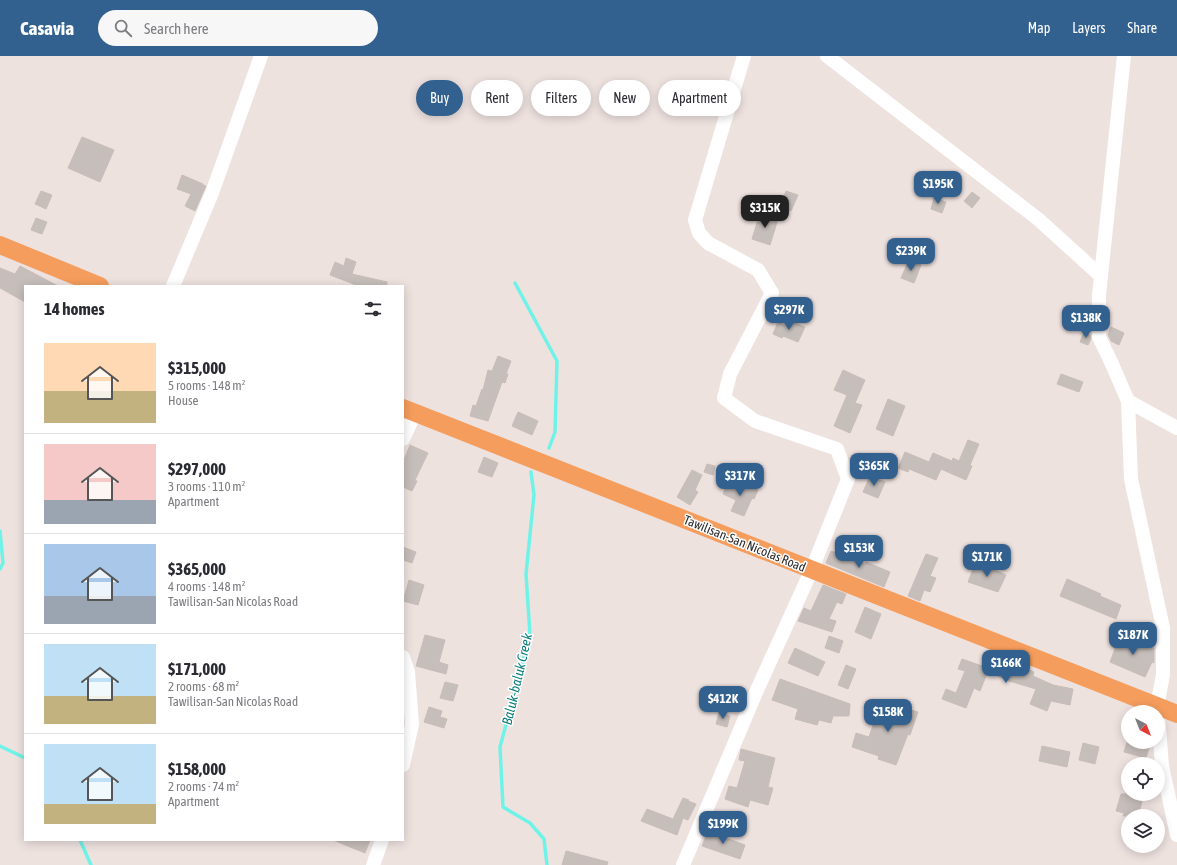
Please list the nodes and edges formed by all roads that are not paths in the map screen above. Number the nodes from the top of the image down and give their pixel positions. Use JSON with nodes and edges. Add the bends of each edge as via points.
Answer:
{"nodes":[{"id":1,"x":261,"y":56,"type":"edge"},
{"id":2,"x":744,"y":56,"type":"edge"},
{"id":3,"x":827,"y":56,"type":"edge"},
{"id":4,"x":1124,"y":56,"type":"edge"},
{"id":5,"x":0,"y":245,"type":"edge"},
{"id":6,"x":1101,"y":276,"type":"junction"},
{"id":7,"x":98,"y":285,"type":"edge"},
{"id":8,"x":173,"y":285,"type":"edge"},
{"id":9,"x":1128,"y":401,"type":"junction"},
{"id":10,"x":409,"y":410,"type":"edge"},
{"id":11,"x":1177,"y":428,"type":"edge"},
{"id":12,"x":404,"y":434,"type":"edge"},
{"id":13,"x":812,"y":569,"type":"junction"},
{"id":14,"x":404,"y":660,"type":"edge"},
{"id":15,"x":1143,"y":705,"type":"edge"},
{"id":16,"x":1159,"y":705,"type":"edge"},
{"id":17,"x":1165,"y":712,"type":"edge"},
{"id":18,"x":1177,"y":714,"type":"edge"},
{"id":19,"x":1161,"y":749,"type":"edge"},
{"id":20,"x":404,"y":760,"type":"edge"},
{"id":21,"x":1177,"y":835,"type":"edge"},
{"id":22,"x":382,"y":841,"type":"edge"},
{"id":23,"x":373,"y":865,"type":"edge"},
{"id":24,"x":683,"y":865,"type":"edge"}],
"edges":[{"from":1,"to":8,"type":"street","via":[[212,193]]},
{"from":2,"to":13,"type":"street","via":[[695,220],[699,233],[708,243],[758,270],[772,293],[730,374],[724,398],[755,421],[837,449],[848,479]]},
{"from":3,"to":6,"type":"street","via":[[1038,219]]},
{"from":4,"to":6,"type":"street"},
{"from":5,"to":7,"type":"main road"},
{"from":6,"to":9,"type":"street","via":[[1098,295],[1099,338]]},
{"from":9,"to":11,"type":"street"},
{"from":9,"to":16,"type":"street","via":[[1131,479],[1163,628],[1163,675]]},
{"from":10,"to":12,"type":"street"},
{"from":10,"to":13,"type":"main road","name":"Tawilisan-San Nicolas Road"},
{"from":13,"to":15,"type":"main road","name":"Tawilisan-San Nicolas Road"},
{"from":13,"to":24,"type":"street","via":[[754,697]]},
{"from":14,"to":20,"type":"street","via":[[408,672],[412,724]]},
{"from":17,"to":18,"type":"main road","name":"Tawilisan-San Nicolas Road"},
{"from":19,"to":21,"type":"street"},
{"from":22,"to":23,"type":"street"}]}
